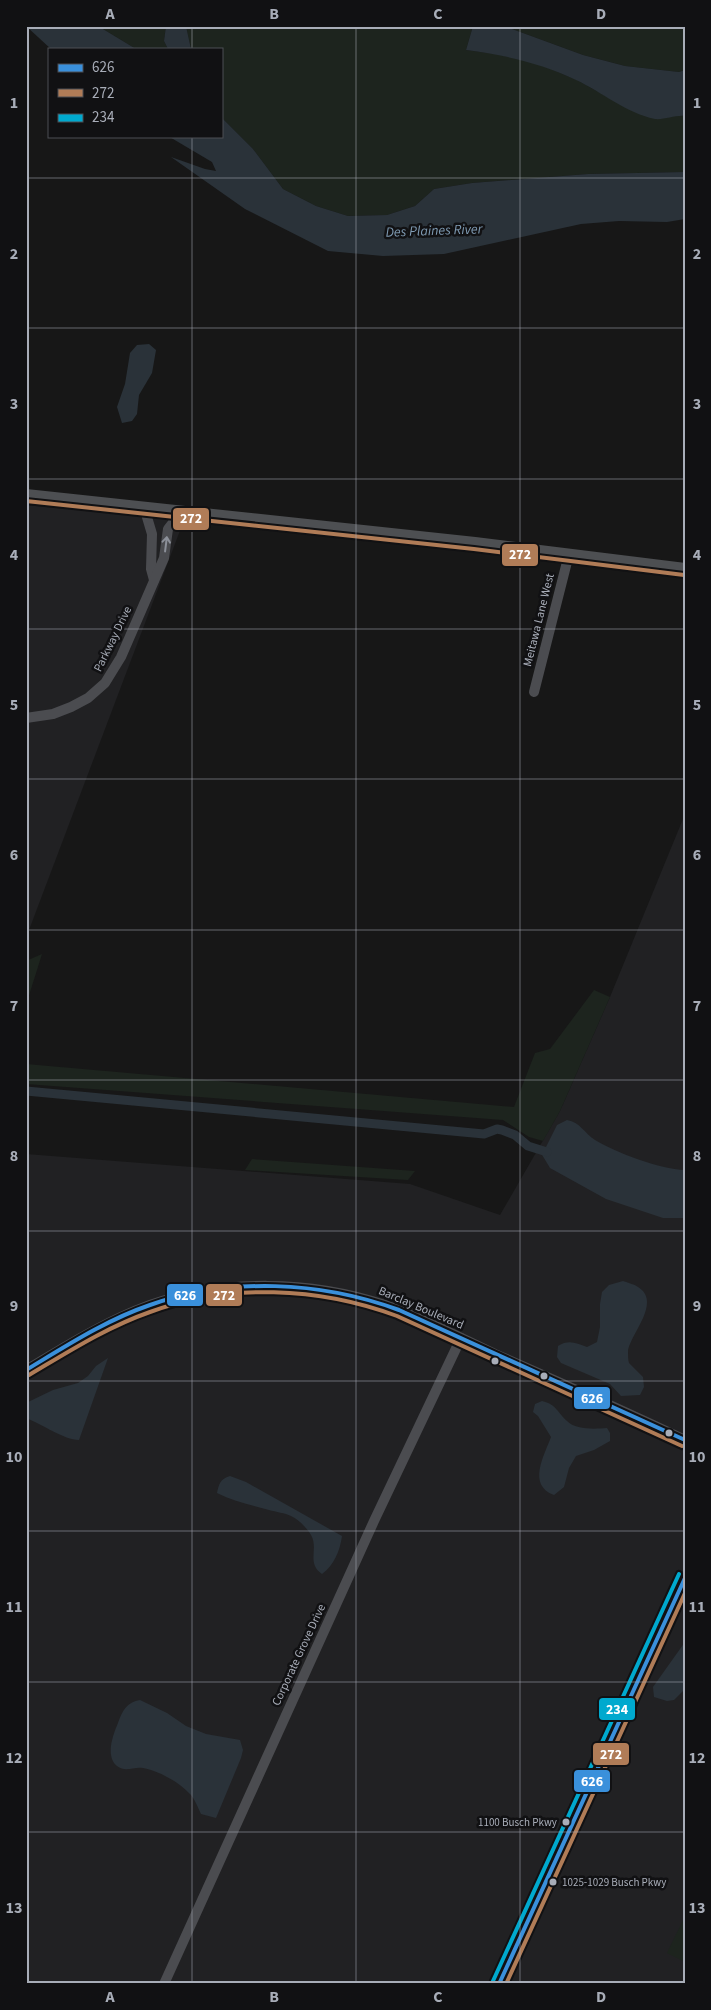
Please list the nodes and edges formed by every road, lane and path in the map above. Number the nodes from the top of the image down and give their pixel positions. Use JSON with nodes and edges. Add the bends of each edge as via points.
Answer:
{"nodes":[{"id":1,"x":26,"y":495,"type":"edge"},
{"id":2,"x":144,"y":507,"type":"junction"},
{"id":3,"x":182,"y":511,"type":"junction"},
{"id":4,"x":569,"y":554,"type":"junction"},
{"id":5,"x":685,"y":569,"type":"edge"},
{"id":6,"x":154,"y":580,"type":"junction"},
{"id":7,"x":534,"y":692,"type":"dead end"},
{"id":8,"x":26,"y":718,"type":"edge"},
{"id":9,"x":461,"y":1338,"type":"junction"},
{"id":10,"x":26,"y":1370,"type":"edge"},
{"id":11,"x":685,"y":1440,"type":"edge"},
{"id":12,"x":685,"y":1577,"type":"edge"},
{"id":13,"x":164,"y":1984,"type":"edge"},
{"id":14,"x":499,"y":1984,"type":"edge"}],
"edges":[{"from":1,"to":2,"type":"main road"},
{"from":2,"to":3,"type":"main road"},
{"from":2,"to":6,"type":"street","name":"Parkway Drive","via":[[152,534]]},
{"from":3,"to":4,"type":"main road"},
{"from":6,"to":3,"type":"street","name":"Parkway Drive","one_way":true,"via":[[164,558],[168,529]]},
{"from":4,"to":5,"type":"main road"},
{"from":4,"to":7,"type":"street","name":"Meitawa Lane West"},
{"from":6,"to":8,"type":"street","name":"Parkway Drive","via":[[105,683],[72,708]]},
{"from":9,"to":10,"type":"street","name":"Barclay Boulevard","via":[[386,1305],[361,1298],[301,1287],[242,1287],[206,1291],[151,1305],[103,1326]]},
{"from":9,"to":11,"type":"street","name":"Barclay Boulevard"},
{"from":9,"to":13,"type":"street","name":"Corporate Grove Drive"},
{"from":12,"to":14,"type":"street"}]}
